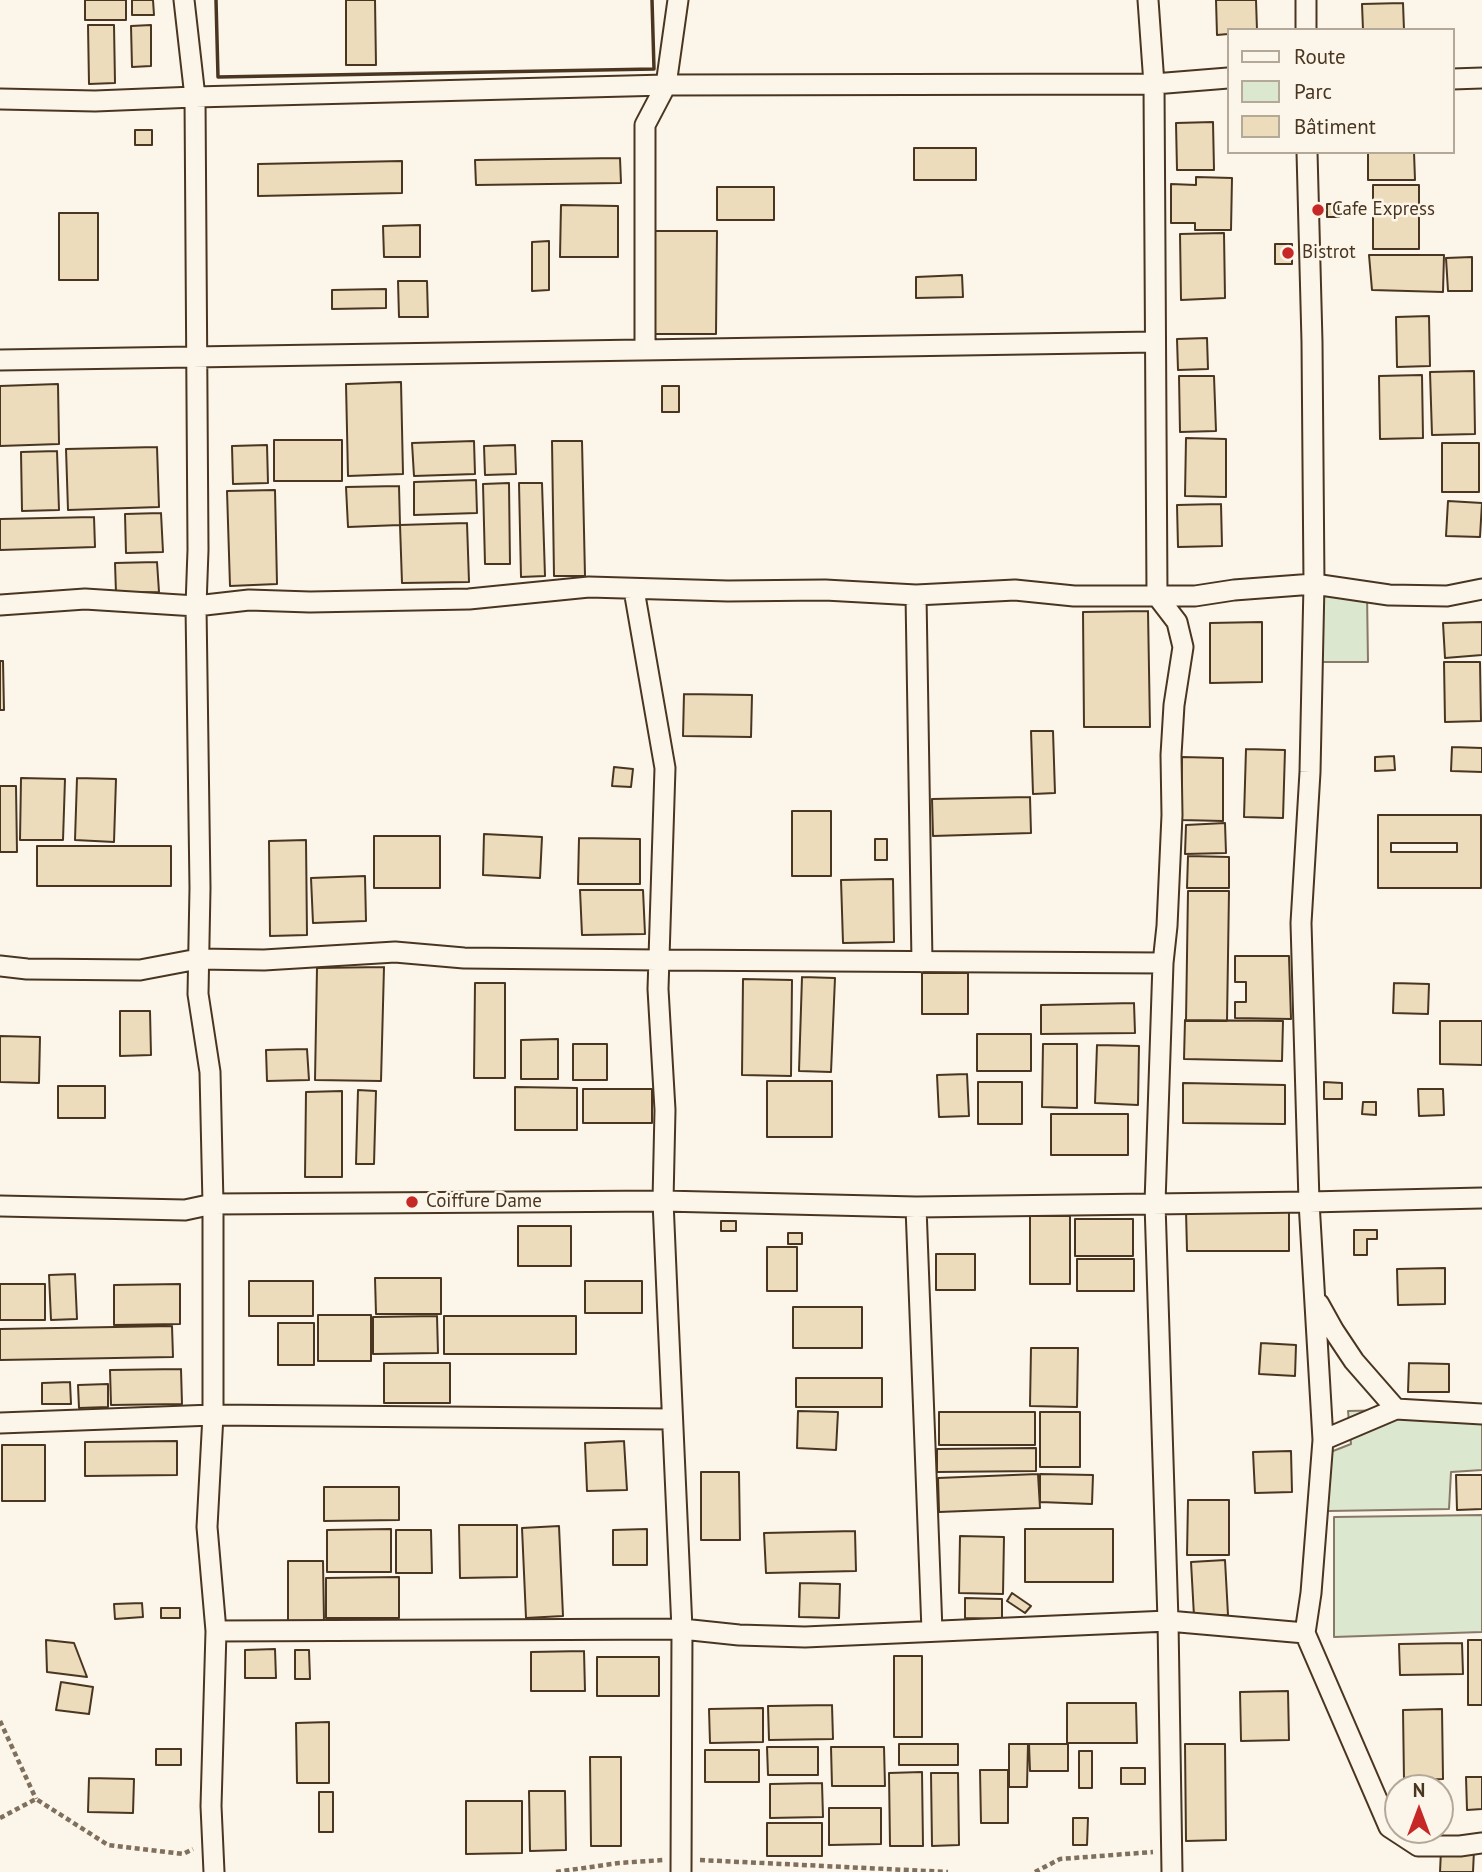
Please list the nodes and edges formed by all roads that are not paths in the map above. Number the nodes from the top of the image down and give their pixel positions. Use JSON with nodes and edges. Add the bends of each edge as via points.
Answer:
{"nodes":[{"id":1,"x":184,"y":0,"type":"edge"},
{"id":2,"x":678,"y":0,"type":"edge"},
{"id":3,"x":1148,"y":0,"type":"edge"},
{"id":4,"x":1306,"y":0,"type":"edge"},
{"id":5,"x":1306,"y":28,"type":"edge"},
{"id":6,"x":1226,"y":78,"type":"edge"},
{"id":7,"x":1482,"y":78,"type":"edge"},
{"id":8,"x":1454,"y":79,"type":"edge"},
{"id":9,"x":1154,"y":84,"type":"junction"},
{"id":10,"x":666,"y":85,"type":"junction"},
{"id":11,"x":195,"y":97,"type":"junction"},
{"id":12,"x":0,"y":99,"type":"edge"},
{"id":13,"x":1307,"y":154,"type":"edge"},
{"id":14,"x":1154,"y":342,"type":"junction"},
{"id":15,"x":645,"y":349,"type":"junction"},
{"id":16,"x":197,"y":356,"type":"junction"},
{"id":17,"x":0,"y":360,"type":"edge"},
{"id":18,"x":1314,"y":584,"type":"junction"},
{"id":19,"x":1482,"y":589,"type":"edge"},
{"id":20,"x":634,"y":590,"type":"junction"},
{"id":21,"x":916,"y":595,"type":"junction"},
{"id":22,"x":1157,"y":596,"type":"junction"},
{"id":23,"x":0,"y":605,"type":"edge"},
{"id":24,"x":196,"y":606,"type":"junction"},
{"id":25,"x":198,"y":959,"type":"junction"},
{"id":26,"x":658,"y":961,"type":"junction"},
{"id":27,"x":922,"y":962,"type":"junction"},
{"id":28,"x":1163,"y":963,"type":"junction"},
{"id":29,"x":0,"y":966,"type":"edge"},
{"id":30,"x":1482,"y":1198,"type":"edge"},
{"id":31,"x":663,"y":1200,"type":"junction"},
{"id":32,"x":1309,"y":1202,"type":"junction"},
{"id":33,"x":213,"y":1203,"type":"junction"},
{"id":34,"x":1155,"y":1203,"type":"junction"},
{"id":35,"x":0,"y":1206,"type":"edge"},
{"id":36,"x":916,"y":1207,"type":"junction"},
{"id":37,"x":1315,"y":1297,"type":"junction"},
{"id":38,"x":1396,"y":1409,"type":"junction"},
{"id":39,"x":1482,"y":1414,"type":"edge"},
{"id":40,"x":214,"y":1415,"type":"junction"},
{"id":41,"x":672,"y":1419,"type":"junction"},
{"id":42,"x":0,"y":1423,"type":"edge"},
{"id":43,"x":1323,"y":1440,"type":"junction"},
{"id":44,"x":1168,"y":1621,"type":"junction"},
{"id":45,"x":682,"y":1629,"type":"junction"},
{"id":46,"x":216,"y":1631,"type":"junction"},
{"id":47,"x":932,"y":1631,"type":"junction"},
{"id":48,"x":1305,"y":1633,"type":"junction"},
{"id":49,"x":1482,"y":1843,"type":"edge"},
{"id":50,"x":682,"y":1865,"type":"edge"},
{"id":51,"x":214,"y":1872,"type":"edge"},
{"id":52,"x":1172,"y":1872,"type":"edge"}],
"edges":[{"from":1,"to":11,"type":"street"},
{"from":2,"to":10,"type":"street"},
{"from":3,"to":9,"type":"street"},
{"from":4,"to":5,"type":"street"},
{"from":6,"to":9,"type":"street"},
{"from":7,"to":8,"type":"street"},
{"from":9,"to":10,"type":"street"},
{"from":9,"to":14,"type":"street"},
{"from":10,"to":11,"type":"street"},
{"from":10,"to":15,"type":"street","via":[[645,125]]},
{"from":11,"to":12,"type":"street"},
{"from":11,"to":16,"type":"street"},
{"from":13,"to":18,"type":"street"},
{"from":14,"to":15,"type":"street"},
{"from":14,"to":22,"type":"street"},
{"from":15,"to":16,"type":"street"},
{"from":16,"to":17,"type":"street"},
{"from":16,"to":24,"type":"street"},
{"from":18,"to":19,"type":"street","via":[[1389,595],[1447,596]]},
{"from":18,"to":22,"type":"street"},
{"from":18,"to":32,"type":"street","via":[[1301,923]]},
{"from":20,"to":21,"type":"street"},
{"from":20,"to":24,"type":"street","via":[[589,587],[469,599],[249,600]]},
{"from":20,"to":26,"type":"street","via":[[665,768]]},
{"from":21,"to":22,"type":"street","via":[[1015,590],[1074,596]]},
{"from":21,"to":27,"type":"street"},
{"from":22,"to":28,"type":"street","via":[[1177,622],[1183,647],[1174,705]]},
{"from":23,"to":24,"type":"street","via":[[85,599]]},
{"from":24,"to":25,"type":"street"},
{"from":25,"to":26,"type":"street","via":[[276,960],[395,952],[464,958]]},
{"from":25,"to":29,"type":"street","via":[[140,970]]},
{"from":25,"to":33,"type":"street","via":[[198,994],[210,1072]]},
{"from":26,"to":27,"type":"street"},
{"from":26,"to":31,"type":"street","via":[[665,1110]]},
{"from":27,"to":28,"type":"street"},
{"from":28,"to":34,"type":"street"},
{"from":30,"to":32,"type":"street"},
{"from":31,"to":33,"type":"street"},
{"from":31,"to":36,"type":"street"},
{"from":31,"to":41,"type":"street"},
{"from":32,"to":34,"type":"street"},
{"from":32,"to":37,"type":"street"},
{"from":33,"to":35,"type":"street","via":[[184,1210]]},
{"from":33,"to":40,"type":"street"},
{"from":34,"to":36,"type":"street"},
{"from":34,"to":44,"type":"street"},
{"from":36,"to":47,"type":"street"},
{"from":37,"to":38,"type":"street","via":[[1354,1361]]},
{"from":37,"to":43,"type":"street"},
{"from":38,"to":39,"type":"street"},
{"from":38,"to":43,"type":"street"},
{"from":40,"to":41,"type":"street"},
{"from":40,"to":42,"type":"street"},
{"from":40,"to":46,"type":"street","via":[[207,1527]]},
{"from":41,"to":45,"type":"street"},
{"from":43,"to":48,"type":"street"},
{"from":44,"to":47,"type":"street"},
{"from":44,"to":48,"type":"street"},
{"from":44,"to":52,"type":"street"},
{"from":45,"to":46,"type":"street"},
{"from":45,"to":47,"type":"street","via":[[805,1637]]},
{"from":45,"to":50,"type":"street"},
{"from":46,"to":51,"type":"street","via":[[211,1806]]},
{"from":48,"to":49,"type":"street","via":[[1389,1827],[1418,1846]]}]}
